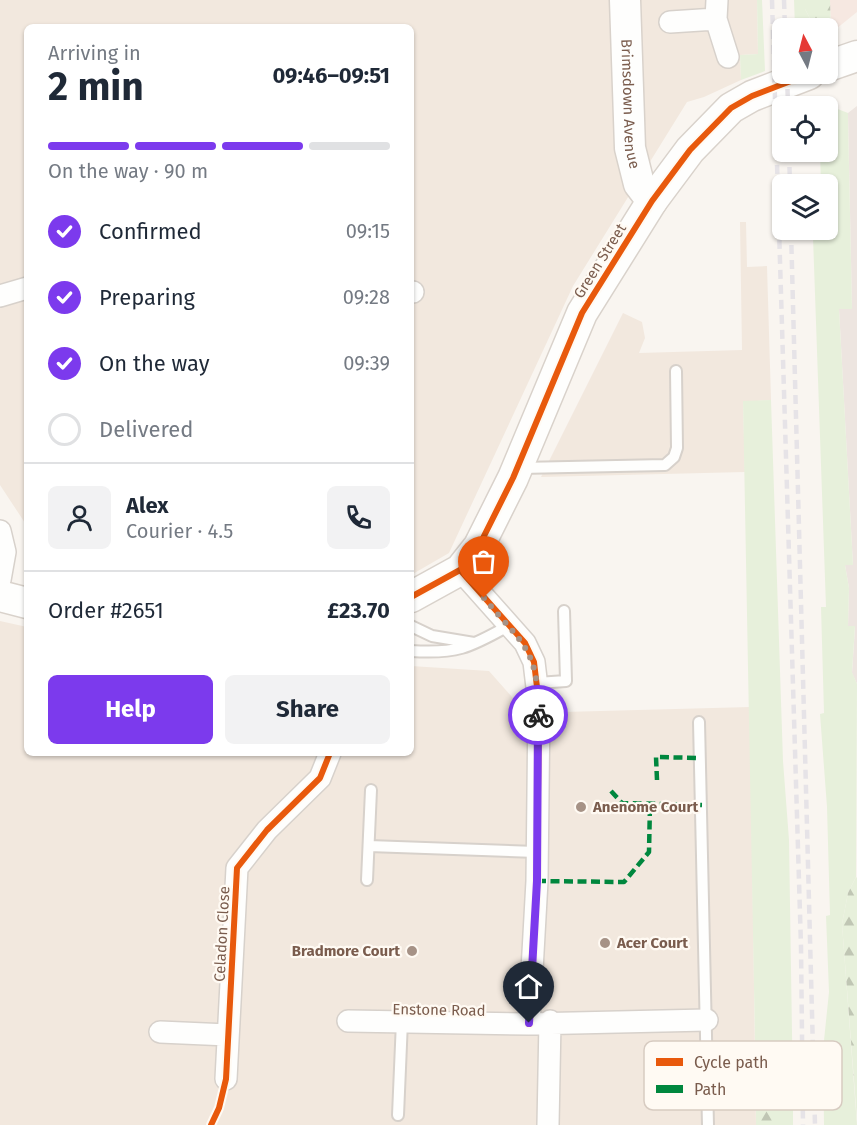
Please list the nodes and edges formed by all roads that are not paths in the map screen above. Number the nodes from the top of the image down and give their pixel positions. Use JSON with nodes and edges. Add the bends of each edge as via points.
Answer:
{"nodes":[{"id":1,"x":625,"y":0,"type":"edge"},
{"id":2,"x":717,"y":10,"type":"edge"},
{"id":3,"x":670,"y":22,"type":"dead end"},
{"id":4,"x":857,"y":56,"type":"edge"},
{"id":5,"x":728,"y":57,"type":"dead end"},
{"id":6,"x":838,"y":63,"type":"edge"},
{"id":7,"x":783,"y":84,"type":"edge"},
{"id":8,"x":652,"y":201,"type":"junction"},
{"id":9,"x":24,"y":289,"type":"edge"},
{"id":10,"x":0,"y":296,"type":"edge"},
{"id":11,"x":676,"y":371,"type":"dead end"},
{"id":12,"x":517,"y":468,"type":"junction"},
{"id":13,"x":0,"y":531,"type":"edge"},
{"id":14,"x":460,"y":570,"type":"junction"},
{"id":15,"x":0,"y":580,"type":"edge"},
{"id":16,"x":414,"y":595,"type":"edge"},
{"id":17,"x":0,"y":596,"type":"edge"},
{"id":18,"x":24,"y":602,"type":"edge"},
{"id":19,"x":564,"y":611,"type":"dead end"},
{"id":20,"x":508,"y":626,"type":"junction"},
{"id":21,"x":414,"y":627,"type":"edge"},
{"id":22,"x":477,"y":644,"type":"junction"},
{"id":23,"x":414,"y":651,"type":"edge"},
{"id":24,"x":537,"y":683,"type":"junction"},
{"id":25,"x":699,"y":722,"type":"dead end"},
{"id":26,"x":329,"y":756,"type":"edge"},
{"id":27,"x":372,"y":790,"type":"dead end"},
{"id":28,"x":369,"y":846,"type":"junction"},
{"id":29,"x":536,"y":852,"type":"junction"},
{"id":30,"x":367,"y":880,"type":"dead end"},
{"id":31,"x":706,"y":1020,"type":"junction"},
{"id":32,"x":348,"y":1021,"type":"dead end"},
{"id":33,"x":402,"y":1021,"type":"junction"},
{"id":34,"x":550,"y":1021,"type":"junction"},
{"id":35,"x":529,"y":1023,"type":"junction"},
{"id":36,"x":160,"y":1032,"type":"dead end"},
{"id":37,"x":228,"y":1035,"type":"junction"},
{"id":38,"x":706,"y":1041,"type":"edge"},
{"id":39,"x":226,"y":1079,"type":"dead end"},
{"id":40,"x":708,"y":1110,"type":"edge"},
{"id":41,"x":398,"y":1115,"type":"dead end"},
{"id":42,"x":548,"y":1125,"type":"edge"},
{"id":43,"x":708,"y":1125,"type":"edge"}],
"edges":[{"from":1,"to":8,"type":"street","name":"Brimsdown Avenue","via":[[630,147],[639,184]]},
{"from":2,"to":3,"type":"street"},
{"from":2,"to":5,"type":"street"},
{"from":4,"to":6,"type":"street"},
{"from":7,"to":8,"type":"street","name":"Green Street","via":[[752,96],[719,117]]},
{"from":8,"to":12,"type":"street","name":"Green Street","via":[[582,313]]},
{"from":9,"to":10,"type":"street"},
{"from":11,"to":12,"type":"lane","via":[[677,448],[674,458],[664,465]]},
{"from":12,"to":14,"type":"street","name":"Green Street","via":[[479,546]]},
{"from":13,"to":15,"type":"street","via":[[5,552]]},
{"from":14,"to":16,"type":"street","name":"Green Street"},
{"from":14,"to":20,"type":"street"},
{"from":17,"to":18,"type":"street"},
{"from":19,"to":24,"type":"lane","via":[[566,681]]},
{"from":20,"to":22,"type":"lane"},
{"from":20,"to":24,"type":"street","via":[[525,643],[534,662]]},
{"from":21,"to":22,"type":"lane","via":[[432,636]]},
{"from":22,"to":23,"type":"lane","via":[[455,651]]},
{"from":24,"to":29,"type":"street"},
{"from":25,"to":31,"type":"lane"},
{"from":26,"to":37,"type":"street","name":"Celadon Close","via":[[320,778],[267,830],[237,868]]},
{"from":27,"to":28,"type":"lane"},
{"from":28,"to":29,"type":"lane"},
{"from":28,"to":30,"type":"lane"},
{"from":29,"to":35,"type":"street"},
{"from":31,"to":34,"type":"street","name":"Enstone Road"},
{"from":31,"to":38,"type":"lane"},
{"from":32,"to":33,"type":"street","name":"Enstone Road"},
{"from":33,"to":35,"type":"street","name":"Enstone Road"},
{"from":33,"to":41,"type":"lane"},
{"from":34,"to":35,"type":"street","name":"Enstone Road"},
{"from":34,"to":42,"type":"street"},
{"from":36,"to":37,"type":"street"},
{"from":37,"to":39,"type":"street","name":"Celadon Close"},
{"from":40,"to":43,"type":"lane"}]}
